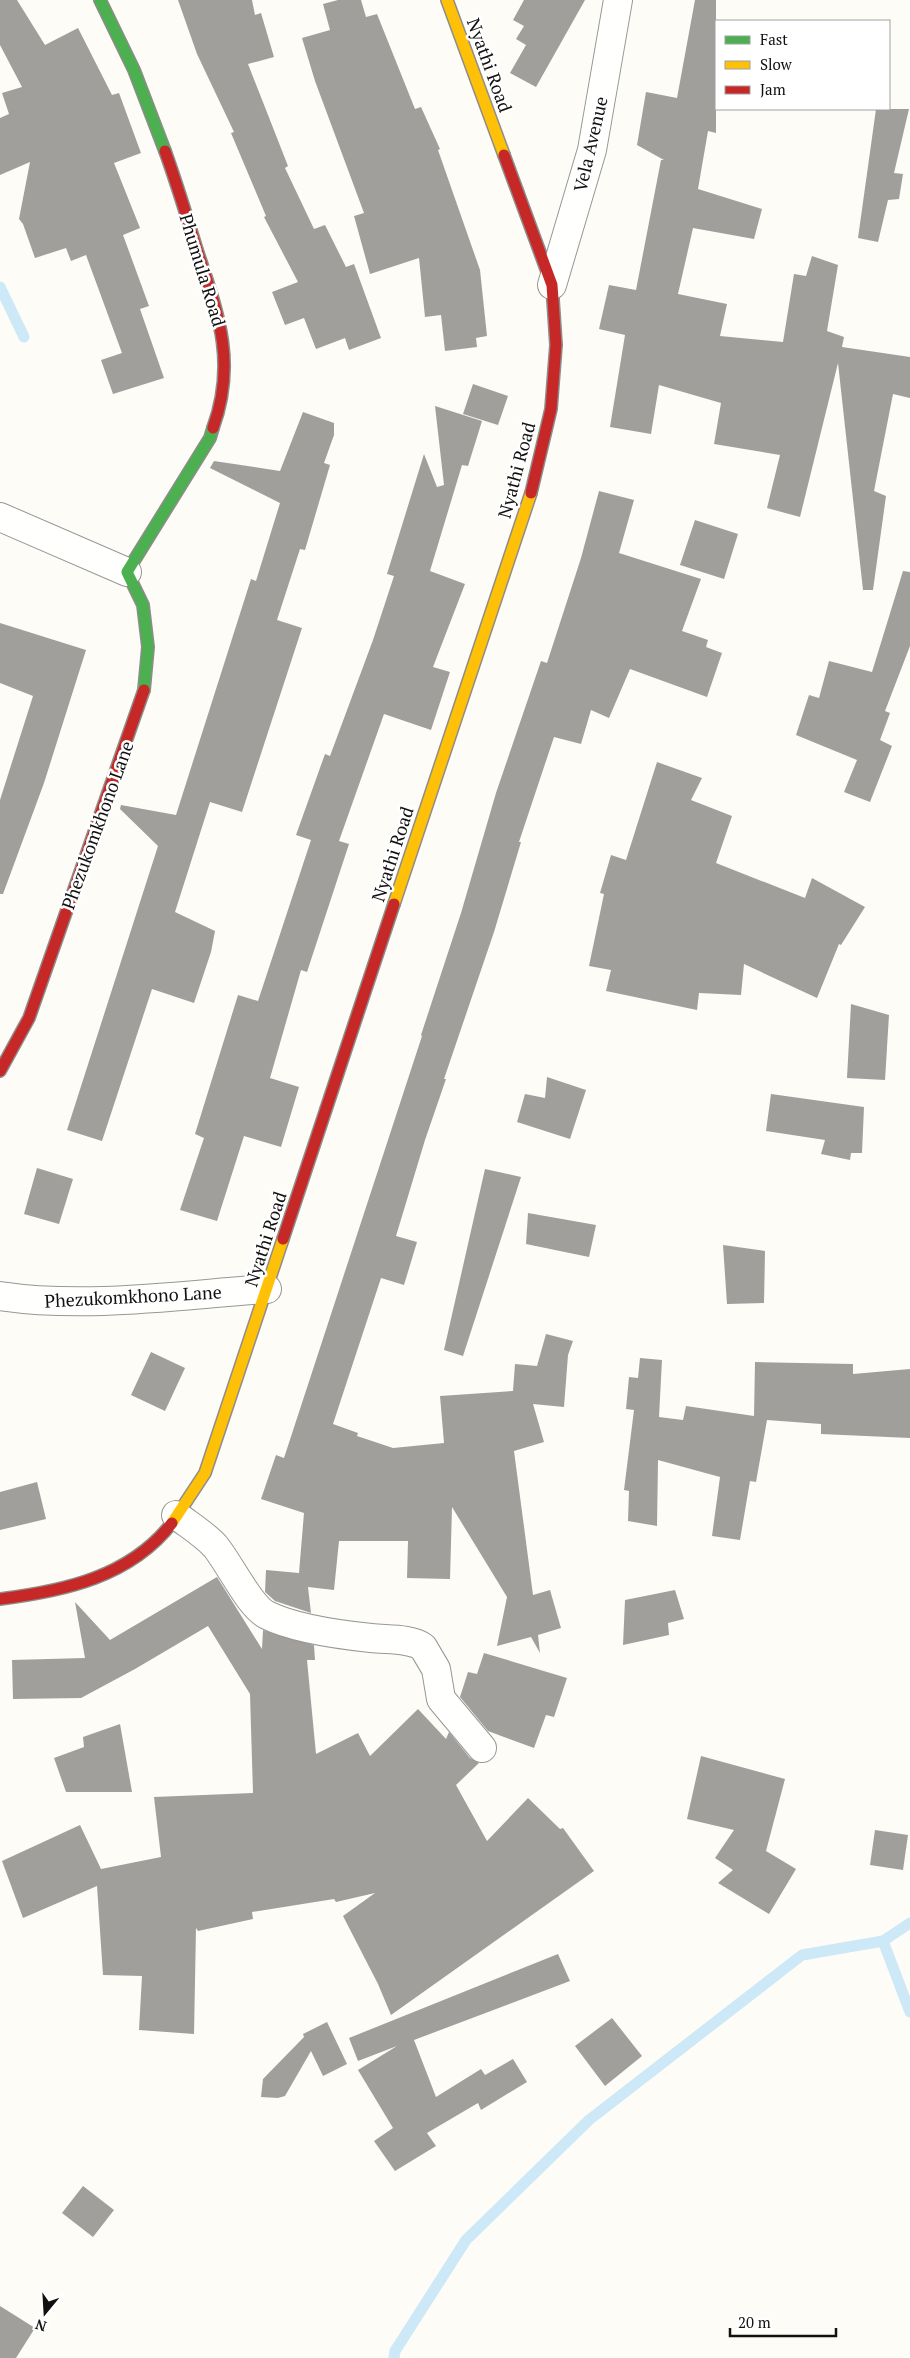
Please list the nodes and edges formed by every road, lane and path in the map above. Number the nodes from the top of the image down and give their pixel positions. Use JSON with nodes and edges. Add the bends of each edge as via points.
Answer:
{"nodes":[{"id":1,"x":100,"y":0,"type":"edge"},
{"id":2,"x":448,"y":0,"type":"edge"},
{"id":3,"x":618,"y":0,"type":"edge"},
{"id":4,"x":552,"y":286,"type":"junction"},
{"id":5,"x":0,"y":517,"type":"edge"},
{"id":6,"x":127,"y":572,"type":"junction"},
{"id":7,"x":0,"y":1071,"type":"edge"},
{"id":8,"x":267,"y":1289,"type":"junction"},
{"id":9,"x":0,"y":1296,"type":"edge"},
{"id":10,"x":176,"y":1515,"type":"junction"},
{"id":11,"x":0,"y":1599,"type":"edge"},
{"id":12,"x":482,"y":1748,"type":"dead end"}],
"edges":[{"from":1,"to":6,"type":"street","name":"Phumula Road","via":[[134,70],[174,176],[221,324],[225,374],[220,410],[210,438]]},
{"from":2,"to":4,"type":"street","name":"Nyathi Road"},
{"from":3,"to":4,"type":"street","name":"Vela Avenue","via":[[592,150]]},
{"from":4,"to":8,"type":"street","name":"Nyathi Road","via":[[556,345],[551,408],[535,480]]},
{"from":5,"to":6,"type":"street"},
{"from":6,"to":7,"type":"street","name":"Phezukomkhono Lane","via":[[143,605],[148,647],[144,694],[29,1018]]},
{"from":8,"to":9,"type":"street","name":"Phezukomkhono Lane","via":[[79,1302],[32,1301]]},
{"from":8,"to":10,"type":"street","name":"Nyathi Road","via":[[205,1472]]},
{"from":10,"to":11,"type":"street","name":"Nyathi Road","via":[[163,1534],[142,1554],[112,1574],[42,1594]]},
{"from":10,"to":12,"type":"street","via":[[214,1546],[256,1607],[265,1614],[283,1623],[410,1642],[423,1647],[436,1668],[441,1699]]}]}
